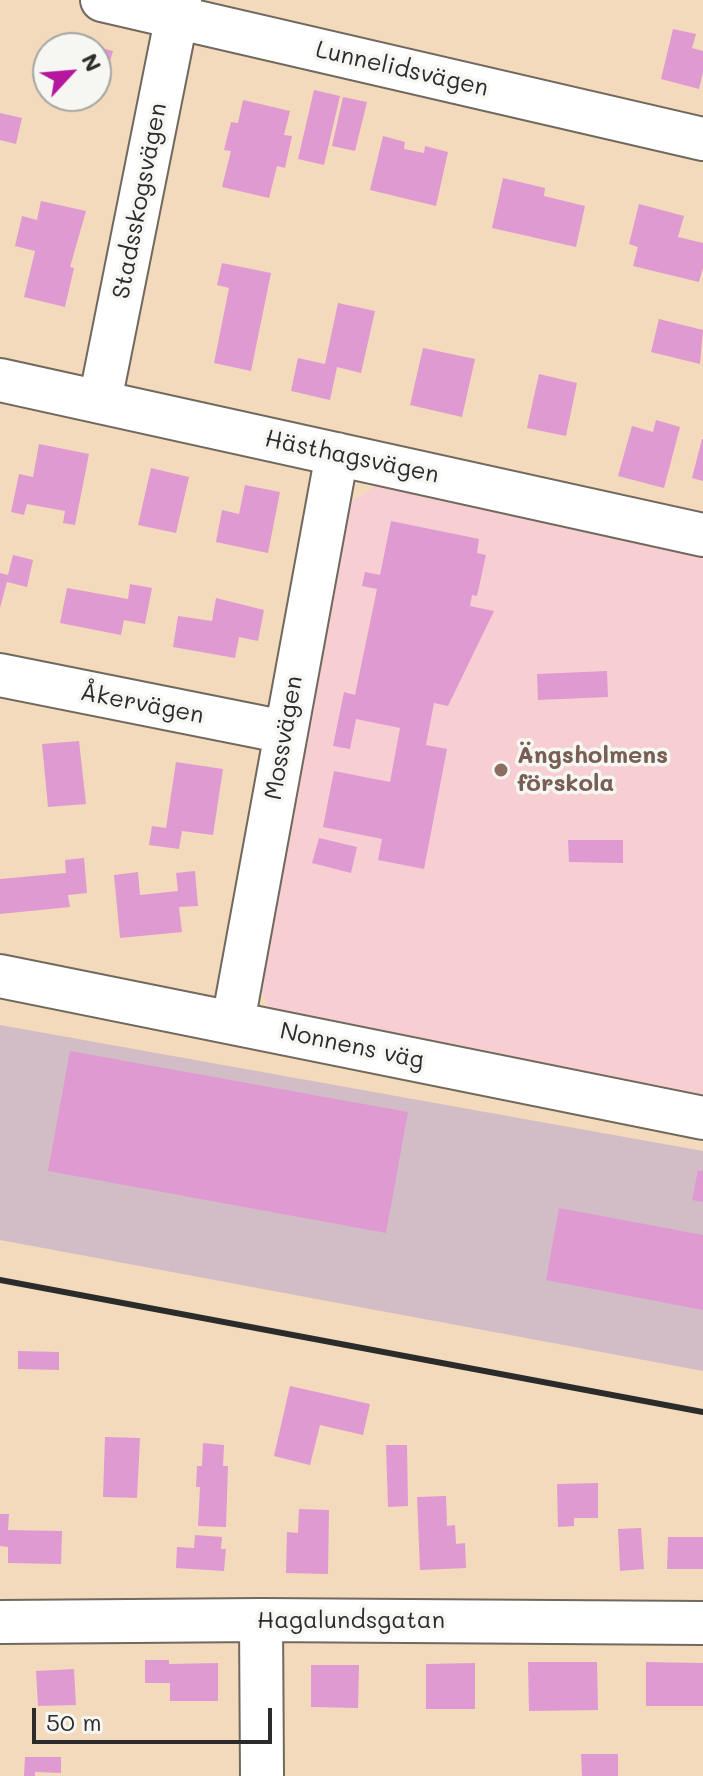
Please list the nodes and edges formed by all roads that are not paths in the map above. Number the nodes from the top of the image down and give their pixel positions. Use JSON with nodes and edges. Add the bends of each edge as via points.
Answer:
{"nodes":[{"id":1,"x":102,"y":0,"type":"edge"},
{"id":2,"x":178,"y":9,"type":"edge"},
{"id":3,"x":703,"y":139,"type":"edge"},
{"id":4,"x":0,"y":380,"type":"edge"},
{"id":5,"x":100,"y":401,"type":"junction"},
{"id":6,"x":337,"y":454,"type":"junction"},
{"id":7,"x":703,"y":535,"type":"edge"},
{"id":8,"x":0,"y":675,"type":"edge"},
{"id":9,"x":285,"y":732,"type":"junction"},
{"id":10,"x":0,"y":976,"type":"edge"},
{"id":11,"x":233,"y":1022,"type":"junction"},
{"id":12,"x":703,"y":1118,"type":"edge"},
{"id":13,"x":261,"y":1620,"type":"junction"},
{"id":14,"x":0,"y":1622,"type":"edge"},
{"id":15,"x":703,"y":1623,"type":"edge"},
{"id":16,"x":262,"y":1776,"type":"edge"}],
"edges":[{"from":1,"to":2,"type":"street","name":"Lunnelidsvägen"},
{"from":2,"to":3,"type":"street","name":"Lunnelidsvägen"},
{"from":2,"to":5,"type":"street","name":"Stadsskogsvägen"},
{"from":4,"to":5,"type":"street","name":"Hästhagsvägen"},
{"from":5,"to":6,"type":"street","name":"Hästhagsvägen"},
{"from":6,"to":7,"type":"street","name":"Hästhagsvägen"},
{"from":6,"to":9,"type":"street","name":"Mossvägen"},
{"from":8,"to":9,"type":"street","name":"Åkervägen"},
{"from":9,"to":11,"type":"street","name":"Mossvägen"},
{"from":10,"to":11,"type":"street","name":"Nonnens väg"},
{"from":11,"to":12,"type":"street","name":"Nonnens väg"},
{"from":13,"to":14,"type":"street","name":"Hagalundsgatan"},
{"from":13,"to":15,"type":"street","name":"Hagalundsgatan"},
{"from":13,"to":16,"type":"street"}]}
